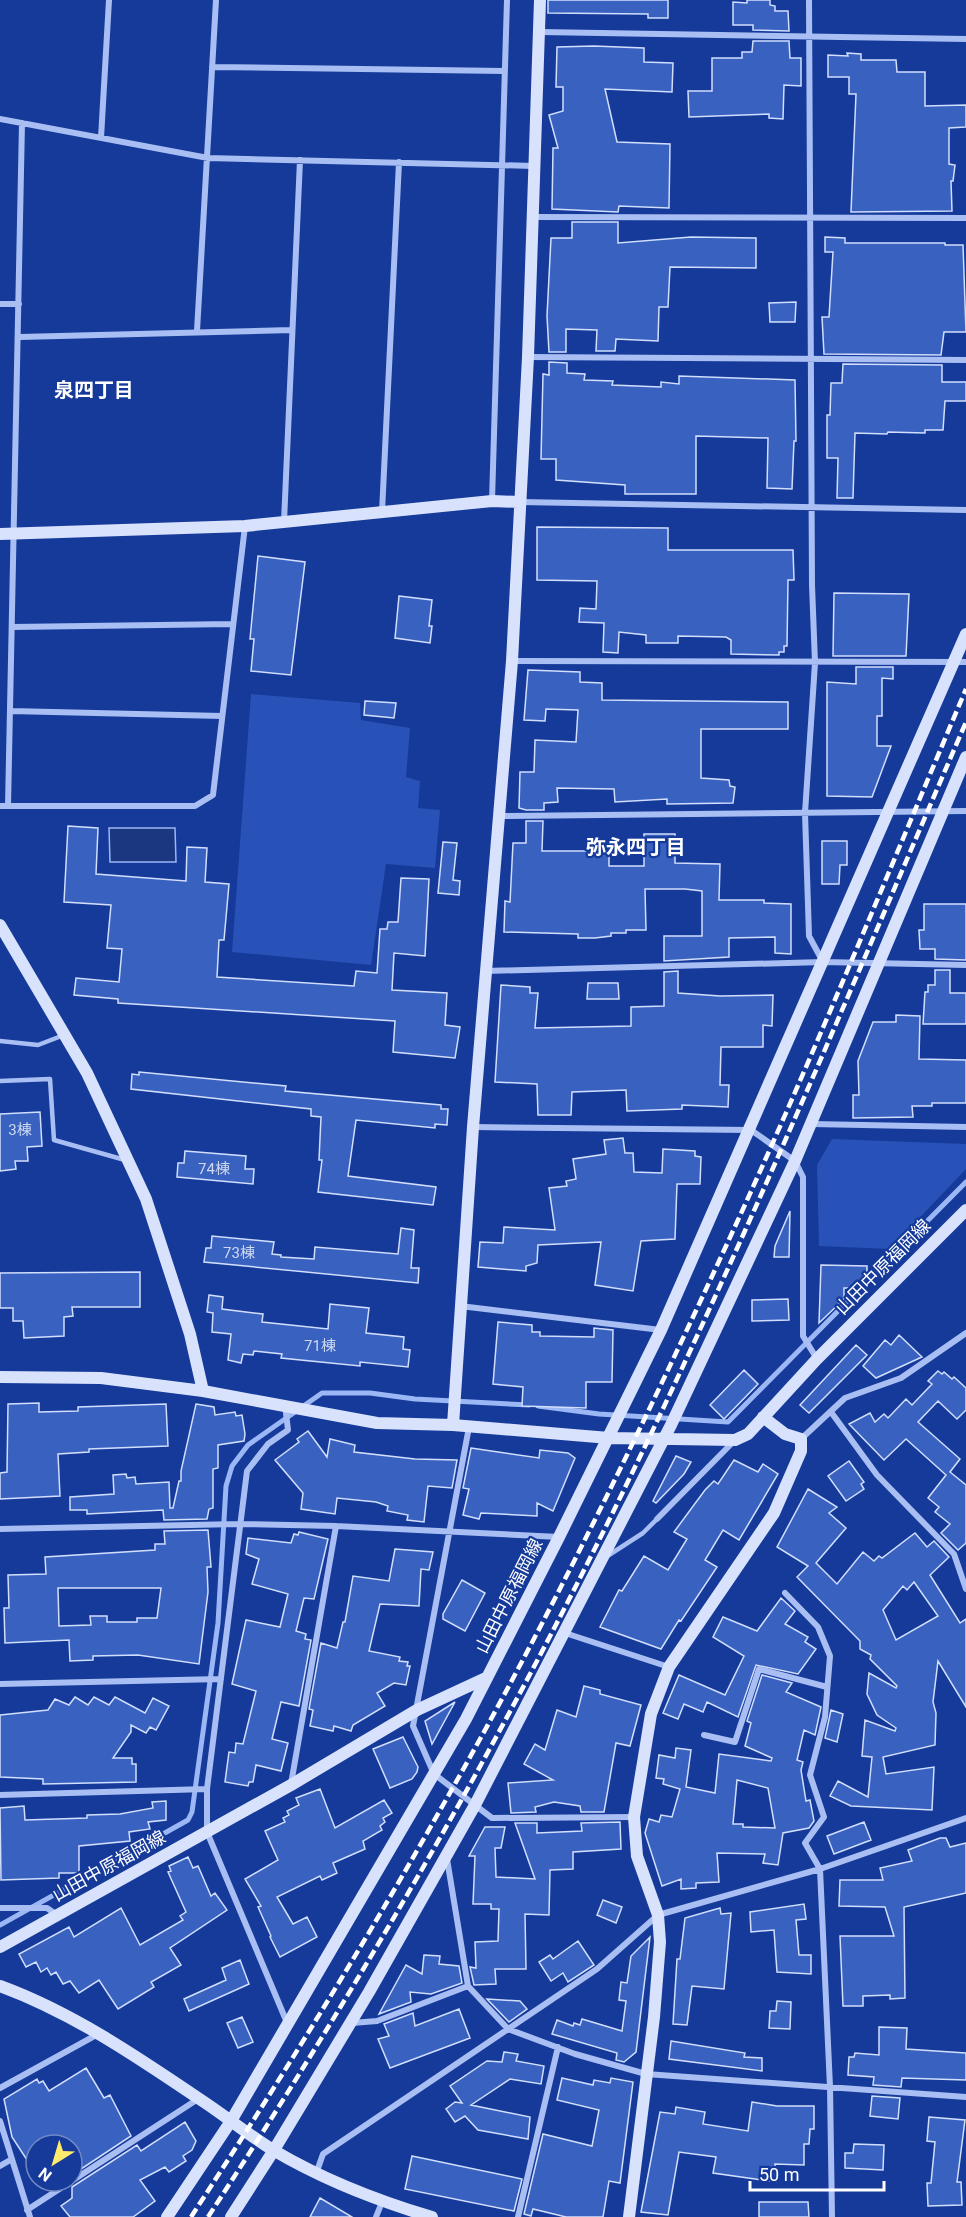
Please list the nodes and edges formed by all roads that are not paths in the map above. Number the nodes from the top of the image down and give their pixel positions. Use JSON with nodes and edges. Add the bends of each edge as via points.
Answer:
{"nodes":[{"id":1,"x":109,"y":0,"type":"edge"},
{"id":2,"x":216,"y":0,"type":"edge"},
{"id":3,"x":507,"y":0,"type":"edge"},
{"id":4,"x":540,"y":0,"type":"edge"},
{"id":5,"x":809,"y":0,"type":"edge"},
{"id":6,"x":540,"y":32,"type":"junction"},
{"id":7,"x":809,"y":37,"type":"junction"},
{"id":8,"x":966,"y":39,"type":"edge"},
{"id":9,"x":212,"y":67,"type":"junction"},
{"id":10,"x":504,"y":71,"type":"junction"},
{"id":11,"x":0,"y":119,"type":"edge"},
{"id":12,"x":22,"y":123,"type":"junction"},
{"id":13,"x":101,"y":138,"type":"junction"},
{"id":14,"x":208,"y":158,"type":"junction"},
{"id":15,"x":300,"y":160,"type":"junction"},
{"id":16,"x":399,"y":162,"type":"junction"},
{"id":17,"x":501,"y":164,"type":"junction"},
{"id":18,"x":535,"y":166,"type":"junction"},
{"id":19,"x":532,"y":217,"type":"junction"},
{"id":20,"x":810,"y":217,"type":"junction"},
{"id":21,"x":966,"y":218,"type":"edge"},
{"id":22,"x":0,"y":304,"type":"edge"},
{"id":23,"x":19,"y":304,"type":"junction"},
{"id":24,"x":292,"y":330,"type":"junction"},
{"id":25,"x":197,"y":331,"type":"junction"},
{"id":26,"x":20,"y":337,"type":"junction"},
{"id":27,"x":528,"y":357,"type":"junction"},
{"id":28,"x":811,"y":359,"type":"junction"},
{"id":29,"x":966,"y":360,"type":"edge"},
{"id":30,"x":492,"y":501,"type":"junction"},
{"id":31,"x":518,"y":502,"type":"junction"},
{"id":32,"x":811,"y":508,"type":"junction"},
{"id":33,"x":966,"y":510,"type":"edge"},
{"id":34,"x":382,"y":512,"type":"junction"},
{"id":35,"x":284,"y":522,"type":"junction"},
{"id":36,"x":245,"y":526,"type":"junction"},
{"id":37,"x":15,"y":533,"type":"junction"},
{"id":38,"x":0,"y":534,"type":"edge"},
{"id":39,"x":233,"y":624,"type":"junction"},
{"id":40,"x":12,"y":627,"type":"junction"},
{"id":41,"x":966,"y":634,"type":"edge"},
{"id":42,"x":512,"y":661,"type":"junction"},
{"id":43,"x":960,"y":661,"type":"edge"},
{"id":44,"x":815,"y":663,"type":"junction"},
{"id":45,"x":10,"y":711,"type":"junction"},
{"id":46,"x":222,"y":716,"type":"junction"},
{"id":47,"x":966,"y":757,"type":"edge"},
{"id":48,"x":0,"y":806,"type":"edge"},
{"id":49,"x":8,"y":806,"type":"junction"},
{"id":50,"x":943,"y":810,"type":"junction"},
{"id":51,"x":966,"y":811,"type":"edge"},
{"id":52,"x":889,"y":812,"type":"junction"},
{"id":53,"x":805,"y":813,"type":"junction"},
{"id":54,"x":498,"y":816,"type":"junction"},
{"id":55,"x":0,"y":925,"type":"edge"},
{"id":56,"x":823,"y":962,"type":"junction"},
{"id":57,"x":877,"y":963,"type":"junction"},
{"id":58,"x":966,"y":965,"type":"edge"},
{"id":59,"x":486,"y":971,"type":"junction"},
{"id":60,"x":65,"y":1035,"type":"junction"},
{"id":61,"x":0,"y":1041,"type":"edge"},
{"id":62,"x":0,"y":1081,"type":"edge"},
{"id":63,"x":810,"y":1124,"type":"junction"},
{"id":64,"x":473,"y":1127,"type":"junction"},
{"id":65,"x":966,"y":1128,"type":"edge"},
{"id":66,"x":751,"y":1130,"type":"junction"},
{"id":67,"x":128,"y":1161,"type":"junction"},
{"id":68,"x":795,"y":1161,"type":"junction"},
{"id":69,"x":964,"y":1216,"type":"edge"},
{"id":70,"x":460,"y":1306,"type":"junction"},
{"id":71,"x":661,"y":1330,"type":"junction"},
{"id":72,"x":966,"y":1333,"type":"edge"},
{"id":73,"x":817,"y":1359,"type":"junction"},
{"id":74,"x":0,"y":1377,"type":"edge"},
{"id":75,"x":203,"y":1390,"type":"junction"},
{"id":76,"x":285,"y":1409,"type":"junction"},
{"id":77,"x":831,"y":1412,"type":"junction"},
{"id":78,"x":763,"y":1418,"type":"junction"},
{"id":79,"x":453,"y":1425,"type":"junction"},
{"id":80,"x":469,"y":1426,"type":"junction"},
{"id":81,"x":609,"y":1438,"type":"junction"},
{"id":82,"x":801,"y":1438,"type":"junction"},
{"id":83,"x":663,"y":1439,"type":"junction"},
{"id":84,"x":735,"y":1440,"type":"junction"},
{"id":85,"x":657,"y":1519,"type":"joint"},
{"id":86,"x":238,"y":1524,"type":"junction"},
{"id":87,"x":336,"y":1526,"type":"junction"},
{"id":88,"x":0,"y":1529,"type":"edge"},
{"id":89,"x":448,"y":1532,"type":"junction"},
{"id":90,"x":559,"y":1538,"type":"junction"},
{"id":91,"x":603,"y":1558,"type":"junction"},
{"id":92,"x":966,"y":1589,"type":"edge"},
{"id":93,"x":785,"y":1593,"type":"dead end"},
{"id":94,"x":565,"y":1633,"type":"junction"},
{"id":95,"x":669,"y":1667,"type":"junction"},
{"id":96,"x":221,"y":1678,"type":"junction"},
{"id":97,"x":486,"y":1678,"type":"junction"},
{"id":98,"x":0,"y":1684,"type":"edge"},
{"id":99,"x":827,"y":1687,"type":"junction"},
{"id":100,"x":417,"y":1710,"type":"junction"},
{"id":101,"x":704,"y":1735,"type":"dead end"},
{"id":102,"x":434,"y":1774,"type":"junction"},
{"id":103,"x":291,"y":1785,"type":"junction"},
{"id":104,"x":207,"y":1789,"type":"junction"},
{"id":105,"x":0,"y":1795,"type":"edge"},
{"id":106,"x":475,"y":1805,"type":"junction"},
{"id":107,"x":634,"y":1816,"type":"junction"},
{"id":108,"x":966,"y":1818,"type":"edge"},
{"id":109,"x":207,"y":1832,"type":"junction"},
{"id":110,"x":447,"y":1855,"type":"junction"},
{"id":111,"x":820,"y":1869,"type":"junction"},
{"id":112,"x":0,"y":1908,"type":"edge"},
{"id":113,"x":658,"y":1915,"type":"junction"},
{"id":114,"x":57,"y":1916,"type":"junction"},
{"id":115,"x":0,"y":1947,"type":"edge"},
{"id":116,"x":0,"y":1986,"type":"edge"},
{"id":117,"x":468,"y":1986,"type":"junction"},
{"id":118,"x":350,"y":2023,"type":"junction"},
{"id":119,"x":288,"y":2025,"type":"junction"},
{"id":120,"x":508,"y":2029,"type":"junction"},
{"id":121,"x":98,"y":2034,"type":"junction"},
{"id":122,"x":558,"y":2047,"type":"junction"},
{"id":123,"x":646,"y":2074,"type":"junction"},
{"id":124,"x":830,"y":2087,"type":"junction"},
{"id":125,"x":0,"y":2088,"type":"edge"},
{"id":126,"x":966,"y":2097,"type":"edge"},
{"id":127,"x":200,"y":2098,"type":"junction"},
{"id":128,"x":0,"y":2121,"type":"edge"},
{"id":129,"x":231,"y":2121,"type":"junction"},
{"id":130,"x":274,"y":2150,"type":"junction"},
{"id":131,"x":12,"y":2159,"type":"junction"},
{"id":132,"x":0,"y":2166,"type":"edge"},
{"id":133,"x":317,"y":2171,"type":"junction"},
{"id":134,"x":382,"y":2202,"type":"junction"},
{"id":135,"x":29,"y":2213,"type":"edge"},
{"id":136,"x":167,"y":2217,"type":"edge"},
{"id":137,"x":231,"y":2217,"type":"edge"},
{"id":138,"x":376,"y":2217,"type":"edge"},
{"id":139,"x":432,"y":2217,"type":"edge"},
{"id":140,"x":518,"y":2217,"type":"edge"},
{"id":141,"x":629,"y":2217,"type":"edge"},
{"id":142,"x":832,"y":2217,"type":"edge"}],
"edges":[{"from":1,"to":13,"type":"street"},
{"from":2,"to":9,"type":"street"},
{"from":3,"to":10,"type":"street"},
{"from":4,"to":6,"type":"street"},
{"from":5,"to":7,"type":"street"},
{"from":6,"to":7,"type":"street"},
{"from":6,"to":18,"type":"street"},
{"from":7,"to":8,"type":"street"},
{"from":7,"to":20,"type":"street"},
{"from":9,"to":10,"type":"street"},
{"from":9,"to":14,"type":"street"},
{"from":10,"to":17,"type":"street"},
{"from":11,"to":12,"type":"street"},
{"from":12,"to":13,"type":"street"},
{"from":12,"to":23,"type":"street"},
{"from":13,"to":14,"type":"street"},
{"from":14,"to":15,"type":"street"},
{"from":14,"to":25,"type":"street"},
{"from":15,"to":16,"type":"street"},
{"from":15,"to":24,"type":"street"},
{"from":16,"to":17,"type":"street"},
{"from":16,"to":34,"type":"street"},
{"from":17,"to":18,"type":"street"},
{"from":17,"to":30,"type":"street"},
{"from":18,"to":19,"type":"street"},
{"from":19,"to":20,"type":"street"},
{"from":19,"to":27,"type":"street"},
{"from":20,"to":21,"type":"street"},
{"from":20,"to":28,"type":"street"},
{"from":22,"to":23,"type":"street"},
{"from":23,"to":26,"type":"street"},
{"from":24,"to":25,"type":"street"},
{"from":24,"to":35,"type":"street"},
{"from":25,"to":26,"type":"street"},
{"from":26,"to":37,"type":"street"},
{"from":27,"to":28,"type":"street"},
{"from":27,"to":31,"type":"street"},
{"from":28,"to":29,"type":"street"},
{"from":28,"to":32,"type":"street"},
{"from":30,"to":31,"type":"street"},
{"from":30,"to":34,"type":"street"},
{"from":31,"to":32,"type":"street"},
{"from":31,"to":42,"type":"street"},
{"from":32,"to":33,"type":"street"},
{"from":32,"to":44,"type":"street"},
{"from":34,"to":35,"type":"street"},
{"from":35,"to":36,"type":"street"},
{"from":36,"to":37,"type":"street"},
{"from":36,"to":39,"type":"street"},
{"from":37,"to":38,"type":"street"},
{"from":37,"to":40,"type":"street"},
{"from":39,"to":40,"type":"street"},
{"from":39,"to":46,"type":"street"},
{"from":40,"to":45,"type":"street"},
{"from":41,"to":43,"type":"street","name":"山田中原福岡線"},
{"from":42,"to":44,"type":"street"},
{"from":42,"to":54,"type":"street"},
{"from":43,"to":44,"type":"street"},
{"from":43,"to":52,"type":"street","name":"山田中原福岡線"},
{"from":44,"to":53,"type":"street"},
{"from":45,"to":46,"type":"street"},
{"from":45,"to":49,"type":"street"},
{"from":46,"to":49,"type":"street","via":[[213,795],[195,806]]},
{"from":47,"to":50,"type":"street"},
{"from":48,"to":49,"type":"street"},
{"from":50,"to":51,"type":"street"},
{"from":50,"to":52,"type":"street"},
{"from":50,"to":57,"type":"street"},
{"from":52,"to":53,"type":"street"},
{"from":52,"to":56,"type":"street","name":"山田中原福岡線"},
{"from":53,"to":54,"type":"street"},
{"from":53,"to":56,"type":"street","via":[[809,936]]},
{"from":54,"to":59,"type":"street"},
{"from":55,"to":60,"type":"street"},
{"from":56,"to":57,"type":"street"},
{"from":56,"to":59,"type":"street"},
{"from":56,"to":66,"type":"street","name":"山田中原福岡線"},
{"from":57,"to":58,"type":"street"},
{"from":57,"to":63,"type":"street"},
{"from":59,"to":64,"type":"street"},
{"from":60,"to":61,"type":"lane","via":[[38,1045]]},
{"from":60,"to":67,"type":"street","via":[[87,1072]]},
{"from":62,"to":67,"type":"lane","via":[[50,1078],[54,1140]]},
{"from":63,"to":65,"type":"street"},
{"from":63,"to":68,"type":"street"},
{"from":64,"to":66,"type":"street"},
{"from":64,"to":70,"type":"street"},
{"from":66,"to":68,"type":"street"},
{"from":66,"to":71,"type":"street","name":"山田中原福岡線"},
{"from":67,"to":75,"type":"street","via":[[149,1210],[190,1334]]},
{"from":68,"to":73,"type":"street","via":[[802,1177],[803,1336]]},
{"from":68,"to":83,"type":"street"},
{"from":69,"to":73,"type":"street","name":"山田中原福岡線"},
{"from":70,"to":71,"type":"street"},
{"from":70,"to":79,"type":"street"},
{"from":71,"to":81,"type":"street","name":"山田中原福岡線"},
{"from":72,"to":77,"type":"street","via":[[901,1378],[845,1398]]},
{"from":73,"to":78,"type":"street","name":"山田中原福岡線"},
{"from":74,"to":75,"type":"street","via":[[101,1378]]},
{"from":75,"to":76,"type":"street"},
{"from":76,"to":79,"type":"street","via":[[377,1423]]},
{"from":76,"to":86,"type":"street","via":[[288,1430],[268,1444],[247,1471]]},
{"from":77,"to":82,"type":"street"},
{"from":77,"to":92,"type":"street","via":[[877,1475],[954,1554]]},
{"from":78,"to":82,"type":"street","via":[[785,1434]]},
{"from":78,"to":84,"type":"street","name":"山田中原福岡線","via":[[748,1434]]},
{"from":79,"to":80,"type":"street"},
{"from":80,"to":81,"type":"street"},
{"from":80,"to":89,"type":"street"},
{"from":81,"to":83,"type":"street"},
{"from":81,"to":90,"type":"street","name":"山田中原福岡線"},
{"from":82,"to":95,"type":"street","via":[[801,1451],[774,1513]]},
{"from":83,"to":84,"type":"street"},
{"from":83,"to":91,"type":"street"},
{"from":84,"to":85,"type":"street"},
{"from":85,"to":91,"type":"lane","via":[[643,1533]]},
{"from":86,"to":87,"type":"street"},
{"from":86,"to":88,"type":"street"},
{"from":86,"to":96,"type":"street"},
{"from":87,"to":89,"type":"street"},
{"from":87,"to":103,"type":"street"},
{"from":89,"to":90,"type":"street"},
{"from":89,"to":100,"type":"street"},
{"from":90,"to":97,"type":"street","name":"山田中原福岡線"},
{"from":91,"to":94,"type":"street"},
{"from":93,"to":99,"type":"street","via":[[818,1627],[830,1656]]},
{"from":94,"to":95,"type":"street"},
{"from":94,"to":106,"type":"street"},
{"from":95,"to":107,"type":"street","via":[[651,1714]]},
{"from":96,"to":98,"type":"street"},
{"from":96,"to":104,"type":"street"},
{"from":97,"to":100,"type":"street","name":"山田中原福岡線"},
{"from":97,"to":102,"type":"street"},
{"from":99,"to":101,"type":"street","via":[[759,1669],[735,1742]]},
{"from":99,"to":111,"type":"street","via":[[825,1717],[810,1775],[824,1817],[805,1843]]},
{"from":100,"to":102,"type":"street","via":[[413,1726]]},
{"from":100,"to":103,"type":"street","name":"山田中原福岡線"},
{"from":102,"to":106,"type":"street"},
{"from":102,"to":119,"type":"street"},
{"from":103,"to":109,"type":"street","name":"山田中原福岡線"},
{"from":104,"to":105,"type":"street"},
{"from":104,"to":109,"type":"street"},
{"from":106,"to":107,"type":"street","via":[[492,1818]]},
{"from":106,"to":110,"type":"street"},
{"from":107,"to":113,"type":"street","via":[[637,1856]]},
{"from":108,"to":111,"type":"street"},
{"from":109,"to":114,"type":"street","name":"山田中原福岡線"},
{"from":109,"to":119,"type":"street"},
{"from":110,"to":117,"type":"street"},
{"from":110,"to":118,"type":"street"},
{"from":111,"to":113,"type":"street"},
{"from":111,"to":124,"type":"street"},
{"from":112,"to":114,"type":"street","via":[[47,1908]]},
{"from":113,"to":120,"type":"street","via":[[597,1969]]},
{"from":113,"to":123,"type":"street","via":[[656,1995]]},
{"from":114,"to":115,"type":"street","name":"山田中原福岡線"},
{"from":116,"to":121,"type":"street"},
{"from":117,"to":118,"type":"street","via":[[377,2021]]},
{"from":117,"to":120,"type":"street"},
{"from":118,"to":130,"type":"street"},
{"from":119,"to":129,"type":"street"},
{"from":120,"to":122,"type":"street"},
{"from":120,"to":133,"type":"street","via":[[323,2154]]},
{"from":121,"to":125,"type":"street"},
{"from":121,"to":127,"type":"street"},
{"from":122,"to":123,"type":"street"},
{"from":122,"to":140,"type":"street"},
{"from":123,"to":124,"type":"street"},
{"from":123,"to":141,"type":"street"},
{"from":124,"to":126,"type":"street"},
{"from":124,"to":142,"type":"street"},
{"from":127,"to":129,"type":"street"},
{"from":127,"to":135,"type":"street"},
{"from":128,"to":131,"type":"street"},
{"from":129,"to":130,"type":"street"},
{"from":129,"to":136,"type":"street"},
{"from":130,"to":133,"type":"street"},
{"from":130,"to":137,"type":"street"},
{"from":131,"to":132,"type":"street"},
{"from":131,"to":135,"type":"street"},
{"from":133,"to":134,"type":"street"},
{"from":134,"to":138,"type":"street"},
{"from":134,"to":139,"type":"street"}]}
